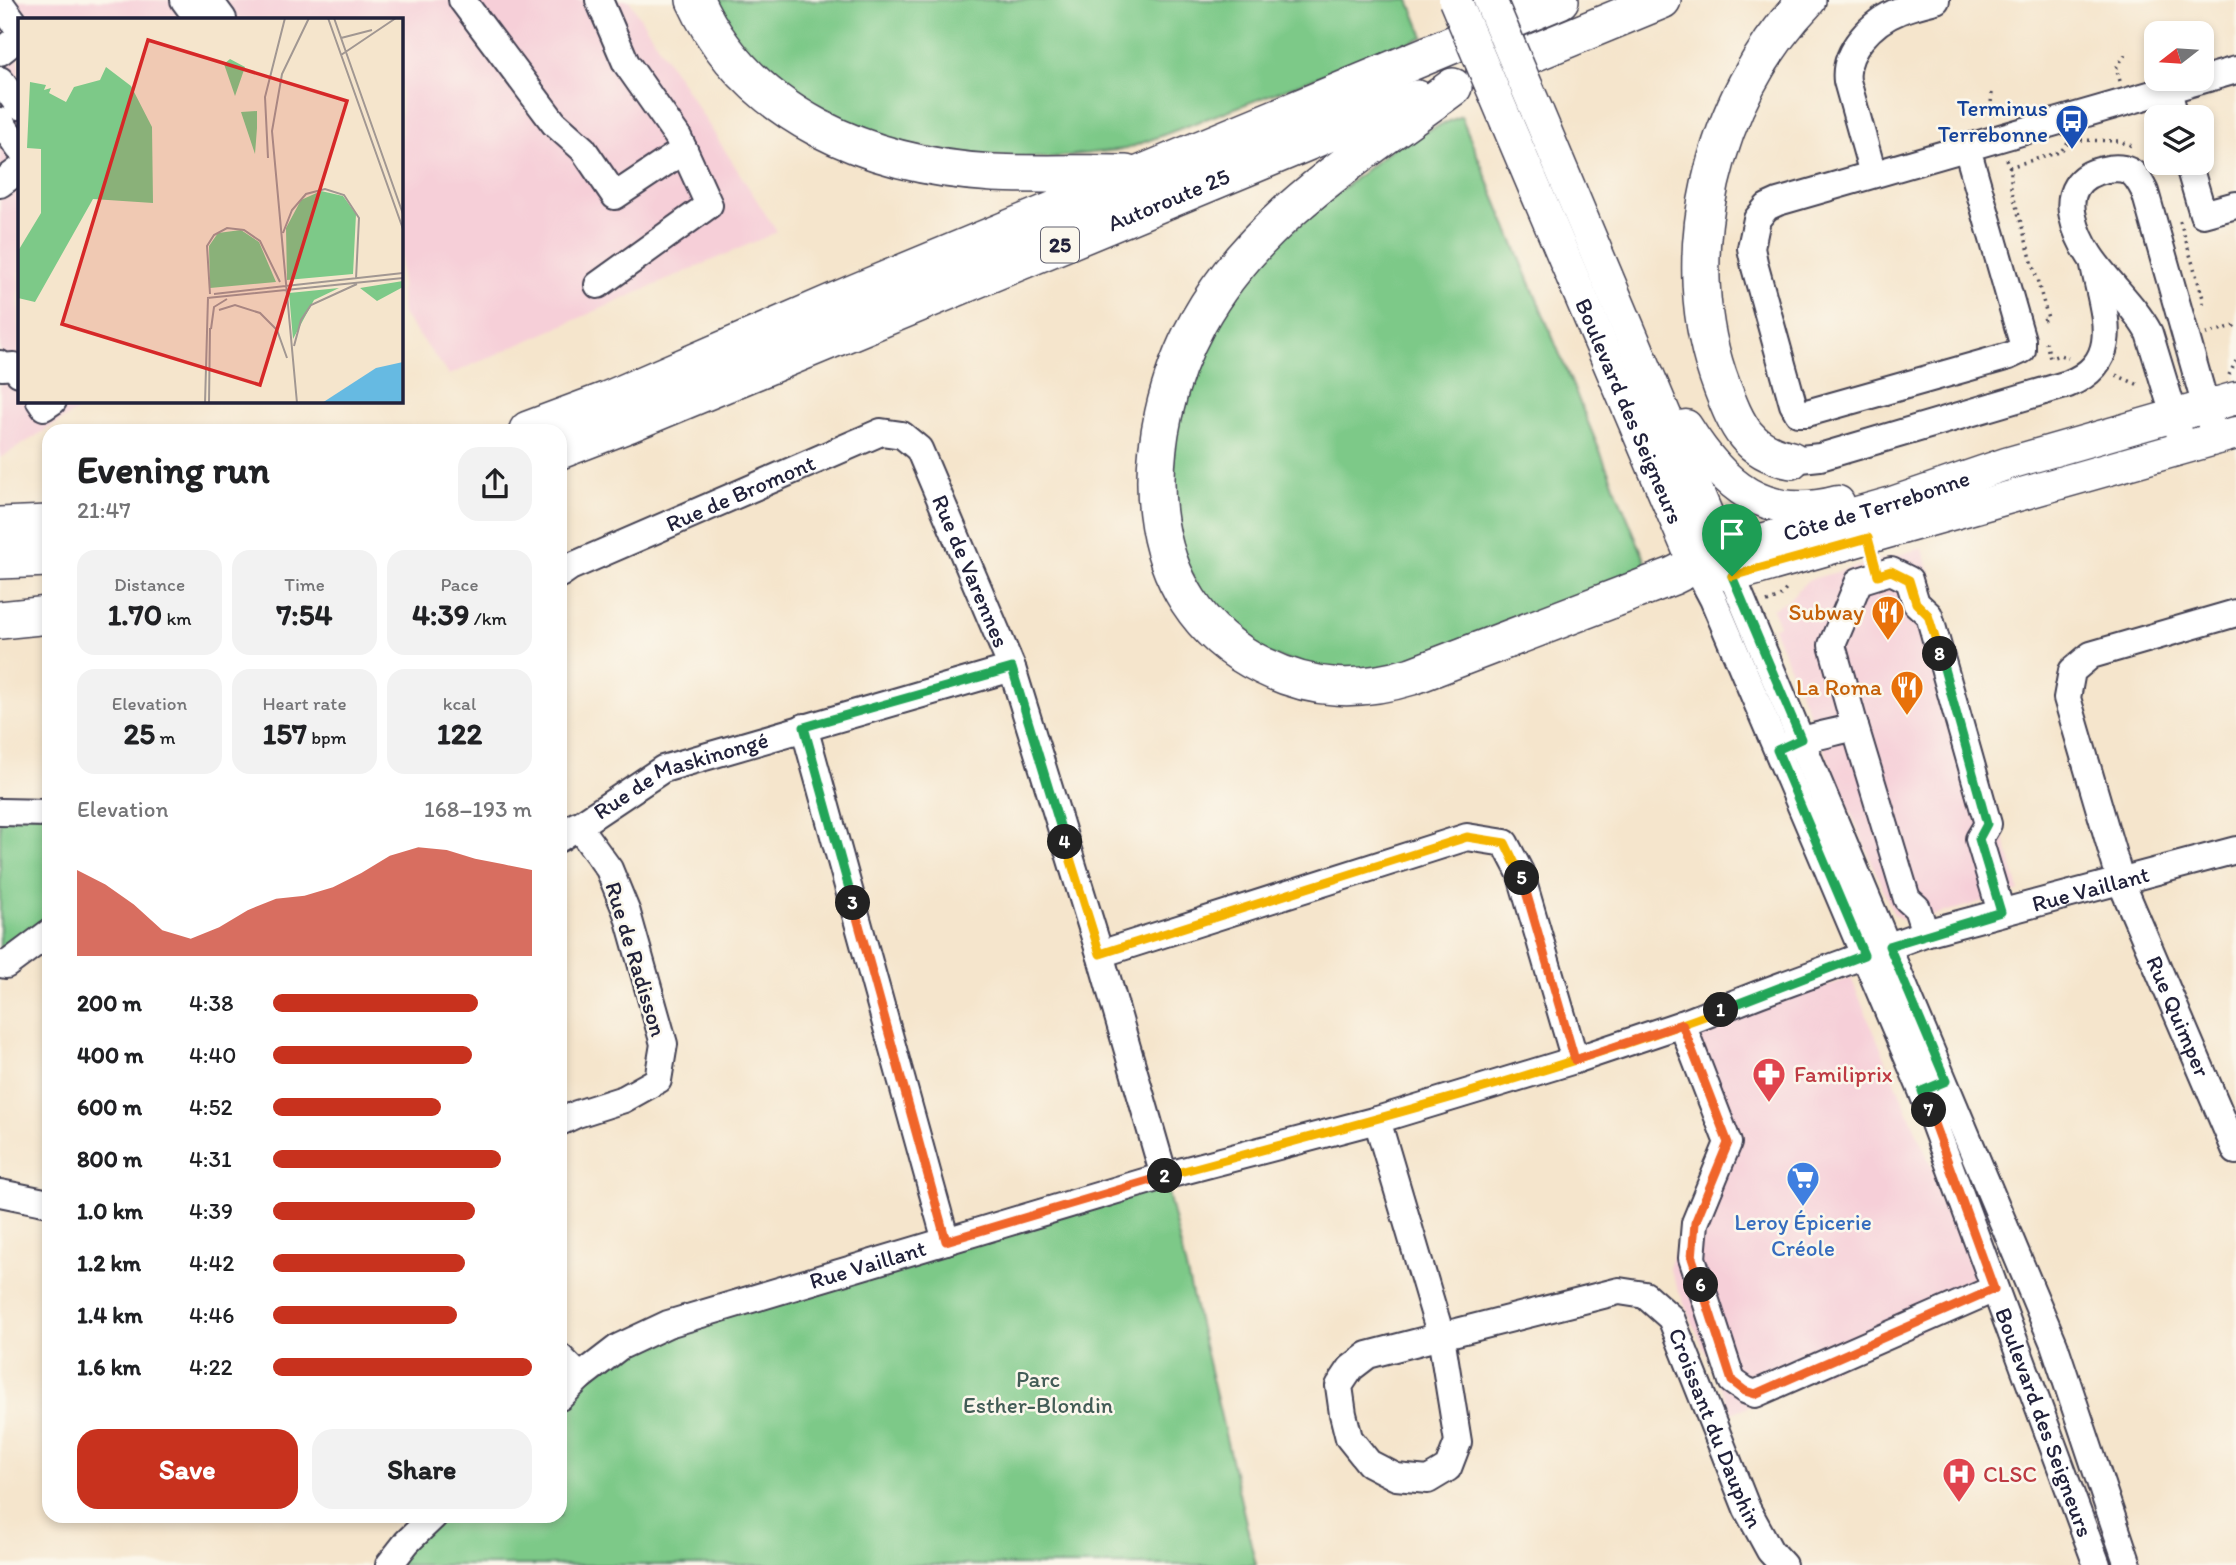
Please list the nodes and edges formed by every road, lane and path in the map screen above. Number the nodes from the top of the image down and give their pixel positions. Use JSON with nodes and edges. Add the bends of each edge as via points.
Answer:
{"nodes":[{"id":1,"x":184,"y":0,"type":"edge"},
{"id":2,"x":209,"y":0,"type":"edge"},
{"id":3,"x":462,"y":0,"type":"edge"},
{"id":4,"x":599,"y":0,"type":"edge"},
{"id":5,"x":695,"y":0,"type":"edge"},
{"id":6,"x":1455,"y":0,"type":"edge"},
{"id":7,"x":1490,"y":0,"type":"edge"},
{"id":8,"x":1560,"y":0,"type":"edge"},
{"id":9,"x":1662,"y":0,"type":"edge"},
{"id":10,"x":1807,"y":0,"type":"edge"},
{"id":11,"x":1936,"y":0,"type":"edge"},
{"id":12,"x":0,"y":3,"type":"edge"},
{"id":13,"x":197,"y":18,"type":"edge"},
{"id":14,"x":222,"y":18,"type":"edge"},
{"id":15,"x":18,"y":28,"type":"edge"},
{"id":16,"x":18,"y":38,"type":"edge"},
{"id":17,"x":0,"y":52,"type":"edge"},
{"id":18,"x":2124,"y":55,"type":"dead end"},
{"id":19,"x":2236,"y":70,"type":"edge"},
{"id":20,"x":2214,"y":76,"type":"edge"},
{"id":21,"x":0,"y":80,"type":"edge"},
{"id":22,"x":1453,"y":86,"type":"junction"},
{"id":23,"x":2122,"y":86,"type":"dead end"},
{"id":24,"x":2165,"y":91,"type":"edge"},
{"id":25,"x":1992,"y":93,"type":"dead end"},
{"id":26,"x":18,"y":105,"type":"edge"},
{"id":27,"x":0,"y":121,"type":"edge"},
{"id":28,"x":1997,"y":122,"type":"dead end"},
{"id":29,"x":18,"y":147,"type":"edge"},
{"id":30,"x":1967,"y":148,"type":"junction"},
{"id":31,"x":684,"y":150,"type":"junction"},
{"id":32,"x":2009,"y":167,"type":"dead end"},
{"id":33,"x":18,"y":171,"type":"edge"},
{"id":34,"x":1141,"y":174,"type":"junction"},
{"id":35,"x":1873,"y":174,"type":"junction"},
{"id":36,"x":2192,"y":175,"type":"edge"},
{"id":37,"x":0,"y":184,"type":"edge"},
{"id":38,"x":2236,"y":205,"type":"edge"},
{"id":39,"x":2093,"y":263,"type":"junction"},
{"id":40,"x":2203,"y":276,"type":"dead end"},
{"id":41,"x":2197,"y":278,"type":"dead end"},
{"id":42,"x":598,"y":285,"type":"dead end"},
{"id":43,"x":2236,"y":323,"type":"edge"},
{"id":44,"x":2204,"y":334,"type":"dead end"},
{"id":45,"x":2060,"y":355,"type":"dead end"},
{"id":46,"x":2236,"y":361,"type":"edge"},
{"id":47,"x":0,"y":364,"type":"edge"},
{"id":48,"x":2106,"y":371,"type":"dead end"},
{"id":49,"x":18,"y":372,"type":"edge"},
{"id":50,"x":1648,"y":372,"type":"junction"},
{"id":51,"x":2149,"y":389,"type":"dead end"},
{"id":52,"x":2223,"y":394,"type":"edge"},
{"id":53,"x":2175,"y":415,"type":"junction"},
{"id":54,"x":630,"y":423,"type":"junction"},
{"id":55,"x":544,"y":424,"type":"edge"},
{"id":56,"x":2226,"y":436,"type":"edge"},
{"id":57,"x":567,"y":447,"type":"edge"},
{"id":58,"x":2184,"y":448,"type":"junction"},
{"id":59,"x":919,"y":449,"type":"joint"},
{"id":60,"x":567,"y":454,"type":"edge"},
{"id":61,"x":1791,"y":460,"type":"joint"},
{"id":62,"x":2007,"y":464,"type":"junction"},
{"id":63,"x":42,"y":524,"type":"edge"},
{"id":64,"x":0,"y":526,"type":"edge"},
{"id":65,"x":1868,"y":538,"type":"junction"},
{"id":66,"x":42,"y":558,"type":"edge"},
{"id":67,"x":0,"y":560,"type":"edge"},
{"id":68,"x":1717,"y":564,"type":"junction"},
{"id":69,"x":567,"y":569,"type":"edge"},
{"id":70,"x":1878,"y":575,"type":"junction"},
{"id":71,"x":2236,"y":613,"type":"edge"},
{"id":72,"x":42,"y":616,"type":"edge"},
{"id":73,"x":0,"y":620,"type":"edge"},
{"id":74,"x":1012,"y":668,"type":"junction"},
{"id":75,"x":804,"y":727,"type":"junction"},
{"id":76,"x":1854,"y":727,"type":"junction"},
{"id":77,"x":1801,"y":739,"type":"junction"},
{"id":78,"x":1777,"y":750,"type":"junction"},
{"id":79,"x":0,"y":812,"type":"edge"},
{"id":80,"x":42,"y":813,"type":"edge"},
{"id":81,"x":569,"y":831,"type":"edge"},
{"id":82,"x":2236,"y":850,"type":"edge"},
{"id":83,"x":2121,"y":883,"type":"junction"},
{"id":84,"x":2001,"y":912,"type":"junction"},
{"id":85,"x":1925,"y":933,"type":"junction"},
{"id":86,"x":42,"y":938,"type":"edge"},
{"id":87,"x":1889,"y":946,"type":"junction"},
{"id":88,"x":1100,"y":954,"type":"junction"},
{"id":89,"x":1864,"y":955,"type":"junction"},
{"id":90,"x":0,"y":964,"type":"edge"},
{"id":91,"x":1682,"y":1024,"type":"junction"},
{"id":92,"x":1575,"y":1060,"type":"junction"},
{"id":93,"x":1934,"y":1086,"type":"junction"},
{"id":94,"x":567,"y":1119,"type":"edge"},
{"id":95,"x":1377,"y":1120,"type":"junction"},
{"id":96,"x":2236,"y":1151,"type":"edge"},
{"id":97,"x":1164,"y":1176,"type":"junction"},
{"id":98,"x":0,"y":1193,"type":"edge"},
{"id":99,"x":42,"y":1202,"type":"edge"},
{"id":100,"x":946,"y":1241,"type":"junction"},
{"id":101,"x":1994,"y":1289,"type":"junction"},
{"id":102,"x":1441,"y":1336,"type":"junction"},
{"id":103,"x":2054,"y":1344,"type":"junction"},
{"id":104,"x":2022,"y":1359,"type":"junction"},
{"id":105,"x":567,"y":1364,"type":"edge"},
{"id":106,"x":580,"y":1377,"type":"junction"},
{"id":107,"x":567,"y":1390,"type":"edge"},
{"id":108,"x":427,"y":1523,"type":"edge"},
{"id":109,"x":389,"y":1565,"type":"edge"},
{"id":110,"x":1783,"y":1565,"type":"edge"},
{"id":111,"x":2097,"y":1565,"type":"edge"},
{"id":112,"x":2128,"y":1565,"type":"edge"}],
"edges":[{"from":1,"to":13,"type":"street"},
{"from":2,"to":14,"type":"street"},
{"from":3,"to":31,"type":"street","via":[[546,113],[583,149],[615,196]]},
{"from":4,"to":31,"type":"street","via":[[626,63]]},
{"from":5,"to":34,"type":"highway","via":[[734,64],[760,89],[802,120],[852,143],[908,160],[971,171]]},
{"from":6,"to":68,"type":"main road","name":"Boulevard des Seigneurs","bridge":true,"via":[[1507,123]]},
{"from":7,"to":50,"type":"main road","name":"Boulevard des Seigneurs","bridge":true},
{"from":8,"to":34,"type":"highway","name":"Autoroute 25","number":"25"},
{"from":9,"to":22,"type":"highway","name":"Autoroute 25","number":"25"},
{"from":10,"to":61,"type":"highway","via":[[1769,48],[1724,135],[1705,210],[1701,264],[1709,337],[1733,415],[1757,448]]},
{"from":11,"to":35,"type":"street","via":[[1880,22],[1855,48],[1846,67]]},
{"from":12,"to":15,"type":"street"},
{"from":16,"to":17,"type":"street"},
{"from":18,"to":23,"type":"path","via":[[2116,68]]},
{"from":19,"to":20,"type":"street"},
{"from":21,"to":26,"type":"street"},
{"from":22,"to":54,"type":"highway","name":"Autoroute 25","number":"25","via":[[1377,113]]},
{"from":22,"to":68,"type":"highway","via":[[1331,175],[1276,222],[1228,276],[1199,321],[1175,373],[1157,460],[1157,514],[1164,551],[1177,583],[1210,627],[1255,663],[1312,684],[1352,688],[1430,670],[1662,580]]},
{"from":24,"to":30,"type":"street"},
{"from":25,"to":28,"type":"path"},
{"from":27,"to":29,"type":"street"},
{"from":30,"to":35,"type":"street"},
{"from":30,"to":35,"type":"street","via":[[2022,350],[1802,414],[1793,404],[1755,267],[1754,230],[1762,212],[1774,203]]},
{"from":31,"to":42,"type":"street","via":[[709,205]]},
{"from":32,"to":45,"type":"path","via":[[2048,318],[2040,320],[2050,358]]},
{"from":33,"to":37,"type":"street"},
{"from":34,"to":55,"type":"highway","name":"Autoroute 25","number":"25"},
{"from":36,"to":38,"type":"street","via":[[2203,214]]},
{"from":39,"to":52,"type":"street","via":[[2075,228],[2071,196],[2087,175],[2113,168],[2129,170],[2145,192]]},
{"from":39,"to":53,"type":"street","via":[[2145,326]]},
{"from":39,"to":61,"type":"street","via":[[2106,337],[2100,358],[2087,375],[1821,457]]},
{"from":40,"to":41,"type":"path"},
{"from":43,"to":44,"type":"path"},
{"from":46,"to":52,"type":"path"},
{"from":47,"to":49,"type":"street","via":[[2,368],[14,366]]},
{"from":48,"to":51,"type":"path"},
{"from":50,"to":62,"type":"main road","via":[[1716,469],[1747,493],[1780,506],[1814,507]]},
{"from":50,"to":68,"type":"main road","name":"Boulevard des Seigneurs"},
{"from":52,"to":53,"type":"main road","name":"Côte de Terrebonne"},
{"from":52,"to":56,"type":"street"},
{"from":53,"to":58,"type":"street"},
{"from":53,"to":62,"type":"main road","name":"Côte de Terrebonne"},
{"from":54,"to":57,"type":"highway","name":"Autoroute 25","number":"25"},
{"from":54,"to":60,"type":"highway"},
{"from":56,"to":58,"type":"main road","name":"Côte de Terrebonne"},
{"from":58,"to":65,"type":"main road","name":"Côte de Terrebonne"},
{"from":59,"to":69,"type":"street","name":"Rue de Bromont","via":[[902,435],[881,432]]},
{"from":59,"to":74,"type":"street","name":"Rue de Varennes"},
{"from":62,"to":68,"type":"main road","name":"Côte de Terrebonne"},
{"from":63,"to":64,"type":"highway"},
{"from":65,"to":68,"type":"main road","name":"Côte de Terrebonne"},
{"from":65,"to":70,"type":"street"},
{"from":66,"to":67,"type":"highway"},
{"from":68,"to":77,"type":"street","name":"Boulevard des Seigneurs"},
{"from":68,"to":78,"type":"street","name":"Boulevard des Seigneurs","via":[[1713,598]]},
{"from":70,"to":76,"type":"street","via":[[1859,580],[1832,645]]},
{"from":70,"to":84,"type":"street","via":[[1891,571],[1909,580],[1916,603],[1928,615],[1987,824],[1979,839]]},
{"from":71,"to":83,"type":"street","name":"Rue Quimper","via":[[2091,655],[2072,671],[2067,698]]},
{"from":72,"to":73,"type":"highway"},
{"from":74,"to":75,"type":"street","name":"Rue de Maskinongé"},
{"from":74,"to":88,"type":"street","name":"Rue de Varennes"},
{"from":75,"to":81,"type":"street","name":"Rue de Maskinongé","via":[[663,769]]},
{"from":75,"to":100,"type":"street"},
{"from":76,"to":77,"type":"street"},
{"from":76,"to":85,"type":"street","via":[[1907,899],[1917,908]]},
{"from":77,"to":78,"type":"street"},
{"from":77,"to":87,"type":"street","name":"Boulevard des Seigneurs"},
{"from":78,"to":89,"type":"street","name":"Boulevard des Seigneurs"},
{"from":79,"to":80,"type":"street"},
{"from":81,"to":94,"type":"street","name":"Rue de Radisson","via":[[609,869],[627,913],[664,1044],[658,1080],[624,1099]]},
{"from":82,"to":83,"type":"street","name":"Rue Vaillant"},
{"from":83,"to":84,"type":"street","name":"Rue Vaillant"},
{"from":83,"to":96,"type":"street","name":"Rue Quimper"},
{"from":84,"to":85,"type":"street","name":"Rue Vaillant"},
{"from":85,"to":87,"type":"street","name":"Rue Vaillant"},
{"from":86,"to":90,"type":"street","via":[[6,965]]},
{"from":87,"to":89,"type":"street","name":"Rue Vaillant"},
{"from":87,"to":93,"type":"street","name":"Boulevard des Seigneurs"},
{"from":88,"to":92,"type":"street","via":[[1467,837],[1505,843],[1520,872]]},
{"from":88,"to":97,"type":"street","name":"Rue de Varennes"},
{"from":89,"to":91,"type":"street","name":"Rue Vaillant"},
{"from":89,"to":93,"type":"street","name":"Boulevard des Seigneurs"},
{"from":91,"to":92,"type":"street","name":"Rue Vaillant"},
{"from":91,"to":101,"type":"street","via":[[1728,1143],[1695,1223],[1692,1258],[1732,1381],[1755,1394]]},
{"from":92,"to":95,"type":"street","name":"Rue Vaillant"},
{"from":93,"to":101,"type":"street","name":"Boulevard des Seigneurs"},
{"from":93,"to":103,"type":"street","name":"Boulevard des Seigneurs"},
{"from":95,"to":97,"type":"street","name":"Rue Vaillant"},
{"from":95,"to":102,"type":"street"},
{"from":97,"to":100,"type":"street","name":"Rue Vaillant"},
{"from":98,"to":99,"type":"street"},
{"from":100,"to":106,"type":"street","name":"Rue Vaillant","via":[[668,1324],[618,1347]]},
{"from":101,"to":104,"type":"street","name":"Boulevard des Seigneurs"},
{"from":102,"to":102,"type":"street","via":[[1458,1442],[1448,1468],[1428,1479],[1396,1477],[1369,1463],[1349,1438],[1339,1386],[1351,1368],[1368,1355]]},
{"from":102,"to":110,"type":"street","name":"Croissant du Dauphin","via":[[1619,1291],[1645,1295],[1671,1318],[1747,1509]]},
{"from":103,"to":104,"type":"street"},
{"from":103,"to":112,"type":"street","name":"Boulevard des Seigneurs"},
{"from":104,"to":111,"type":"street","name":"Boulevard des Seigneurs"},
{"from":105,"to":106,"type":"street"},
{"from":106,"to":107,"type":"street","name":"Rue Vaillant"},
{"from":108,"to":109,"type":"street"}]}
